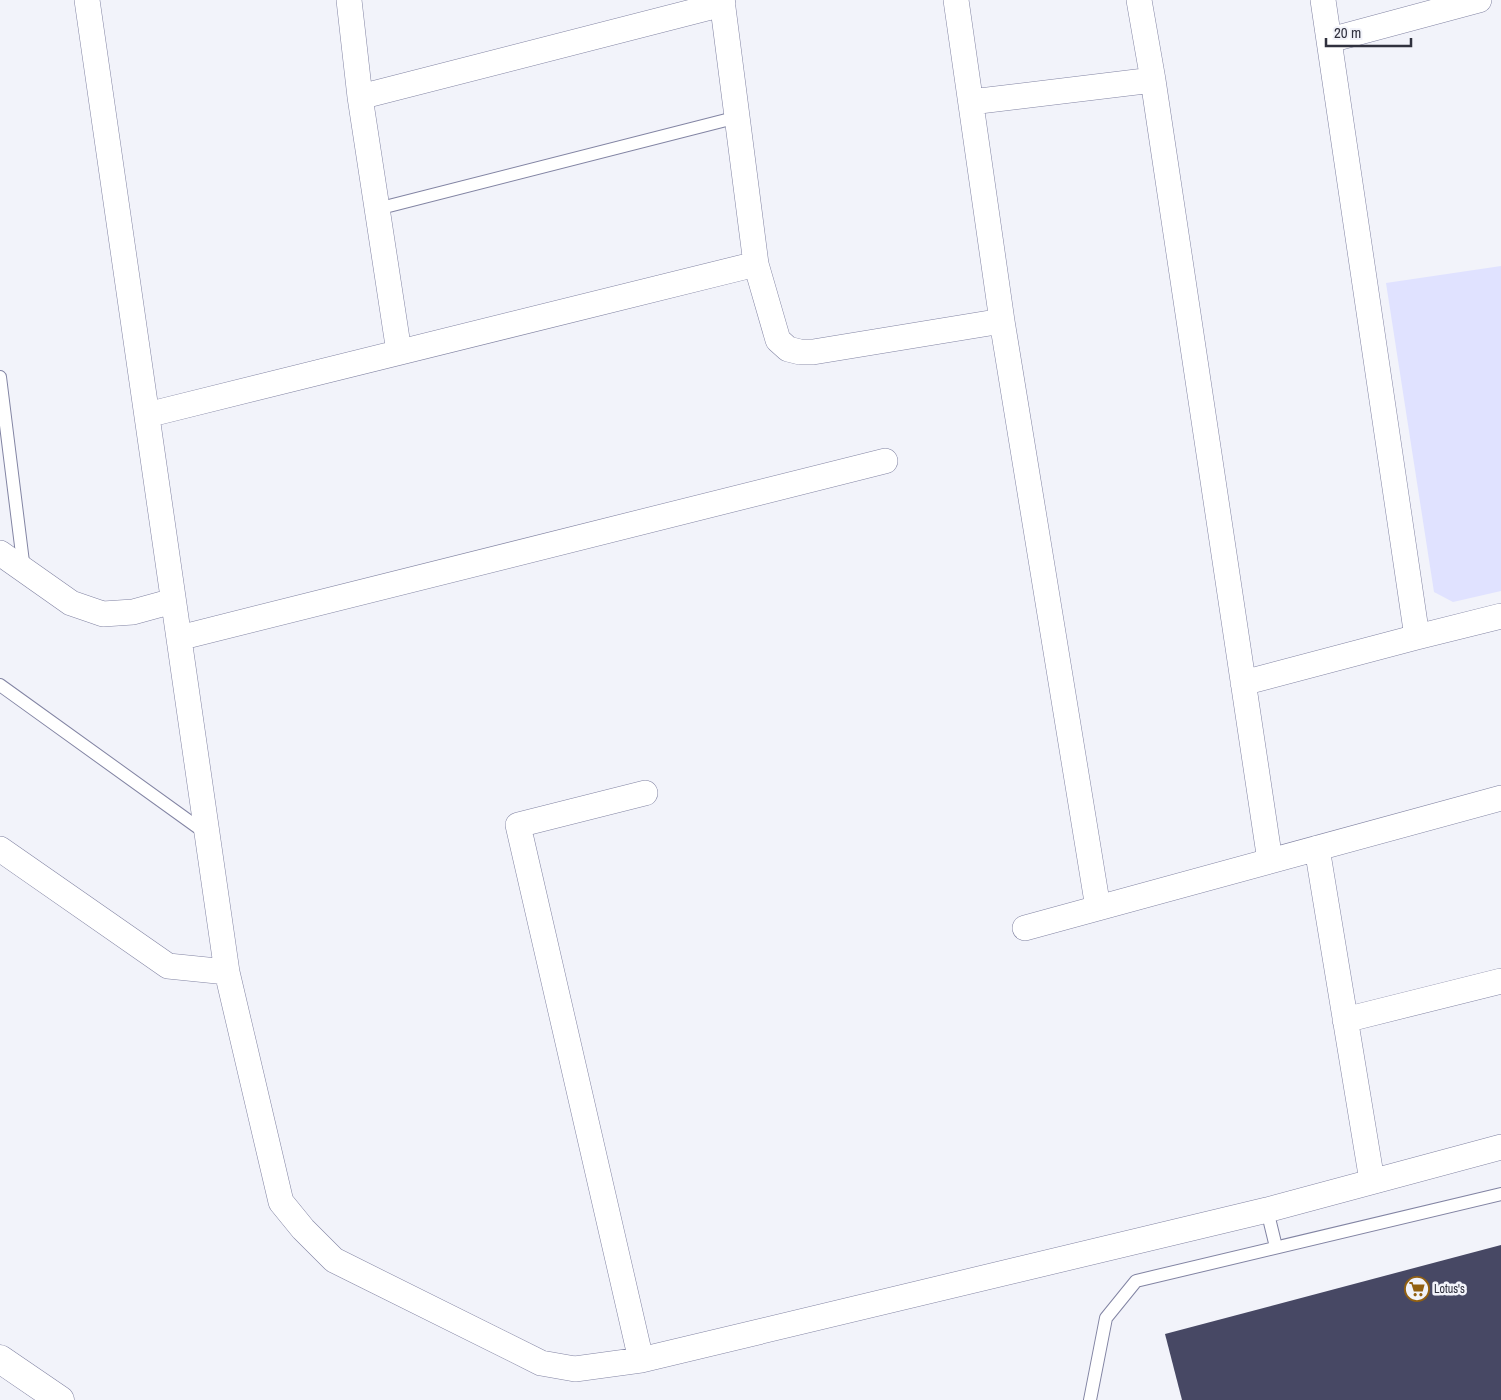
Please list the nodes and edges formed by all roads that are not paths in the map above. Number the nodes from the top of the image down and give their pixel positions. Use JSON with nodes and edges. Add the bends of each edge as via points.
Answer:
{"nodes":[{"id":1,"x":86,"y":0,"type":"edge"},
{"id":2,"x":348,"y":0,"type":"edge"},
{"id":3,"x":956,"y":0,"type":"edge"},
{"id":4,"x":1139,"y":0,"type":"edge"},
{"id":5,"x":1323,"y":0,"type":"edge"},
{"id":6,"x":1480,"y":0,"type":"edge"},
{"id":7,"x":723,"y":2,"type":"edge"},
{"id":8,"x":1330,"y":40,"type":"junction"},
{"id":9,"x":1153,"y":80,"type":"junction"},
{"id":10,"x":360,"y":97,"type":"junction"},
{"id":11,"x":972,"y":102,"type":"junction"},
{"id":12,"x":738,"y":117,"type":"junction"},
{"id":13,"x":377,"y":209,"type":"junction"},
{"id":14,"x":756,"y":264,"type":"junction"},
{"id":15,"x":1002,"y":321,"type":"junction"},
{"id":16,"x":399,"y":352,"type":"junction"},
{"id":17,"x":0,"y":377,"type":"edge"},
{"id":18,"x":147,"y":415,"type":"junction"},
{"id":19,"x":885,"y":461,"type":"dead end"},
{"id":20,"x":0,"y":553,"type":"edge"},
{"id":21,"x":24,"y":572,"type":"junction"},
{"id":22,"x":173,"y":601,"type":"junction"},
{"id":23,"x":1501,"y":616,"type":"edge"},
{"id":24,"x":1417,"y":637,"type":"junction"},
{"id":25,"x":179,"y":638,"type":"junction"},
{"id":26,"x":1243,"y":683,"type":"junction"},
{"id":27,"x":0,"y":685,"type":"edge"},
{"id":28,"x":645,"y":793,"type":"dead end"},
{"id":29,"x":1501,"y":798,"type":"edge"},
{"id":30,"x":207,"y":834,"type":"junction"},
{"id":31,"x":1317,"y":848,"type":"junction"},
{"id":32,"x":0,"y":849,"type":"edge"},
{"id":33,"x":1270,"y":861,"type":"junction"},
{"id":34,"x":1098,"y":908,"type":"junction"},
{"id":35,"x":1025,"y":928,"type":"dead end"},
{"id":36,"x":227,"y":972,"type":"junction"},
{"id":37,"x":1501,"y":981,"type":"edge"},
{"id":38,"x":1345,"y":1020,"type":"junction"},
{"id":39,"x":1501,"y":1147,"type":"edge"},
{"id":40,"x":1372,"y":1181,"type":"junction"},
{"id":41,"x":1501,"y":1194,"type":"edge"},
{"id":42,"x":1268,"y":1210,"type":"junction"},
{"id":43,"x":1276,"y":1247,"type":"junction"},
{"id":44,"x":0,"y":1360,"type":"edge"},
{"id":45,"x":641,"y":1360,"type":"junction"},
{"id":46,"x":60,"y":1400,"type":"edge"},
{"id":47,"x":1090,"y":1400,"type":"edge"}],
"edges":[{"from":1,"to":18,"type":"street"},
{"from":2,"to":10,"type":"street"},
{"from":3,"to":11,"type":"street"},
{"from":4,"to":9,"type":"street"},
{"from":5,"to":8,"type":"street"},
{"from":6,"to":8,"type":"street"},
{"from":7,"to":10,"type":"street"},
{"from":7,"to":12,"type":"street"},
{"from":8,"to":24,"type":"street"},
{"from":9,"to":11,"type":"street"},
{"from":9,"to":26,"type":"street"},
{"from":10,"to":13,"type":"street"},
{"from":11,"to":15,"type":"street"},
{"from":12,"to":13,"type":"lane"},
{"from":12,"to":14,"type":"street"},
{"from":13,"to":16,"type":"street"},
{"from":14,"to":15,"type":"street","via":[[778,340],[788,349],[800,352]]},
{"from":14,"to":16,"type":"street"},
{"from":15,"to":34,"type":"street"},
{"from":16,"to":18,"type":"street"},
{"from":17,"to":21,"type":"lane"},
{"from":18,"to":22,"type":"street"},
{"from":19,"to":25,"type":"street"},
{"from":20,"to":21,"type":"street"},
{"from":21,"to":22,"type":"street","via":[[71,603],[104,614],[133,612]]},
{"from":22,"to":25,"type":"street"},
{"from":23,"to":24,"type":"street"},
{"from":24,"to":26,"type":"street"},
{"from":25,"to":30,"type":"street"},
{"from":26,"to":33,"type":"street"},
{"from":27,"to":30,"type":"lane"},
{"from":28,"to":45,"type":"street","via":[[518,825]]},
{"from":29,"to":31,"type":"street"},
{"from":30,"to":36,"type":"street"},
{"from":31,"to":33,"type":"street"},
{"from":31,"to":38,"type":"street"},
{"from":32,"to":36,"type":"street","via":[[168,966]]},
{"from":33,"to":34,"type":"street"},
{"from":34,"to":35,"type":"street"},
{"from":36,"to":45,"type":"street","via":[[281,1202],[334,1260],[541,1363],[576,1369]]},
{"from":37,"to":38,"type":"street"},
{"from":38,"to":40,"type":"street"},
{"from":39,"to":40,"type":"street"},
{"from":40,"to":42,"type":"street"},
{"from":41,"to":43,"type":"lane"},
{"from":42,"to":43,"type":"lane"},
{"from":42,"to":45,"type":"street"},
{"from":43,"to":47,"type":"lane","via":[[1136,1280],[1106,1318]]},
{"from":44,"to":46,"type":"main road"}]}
